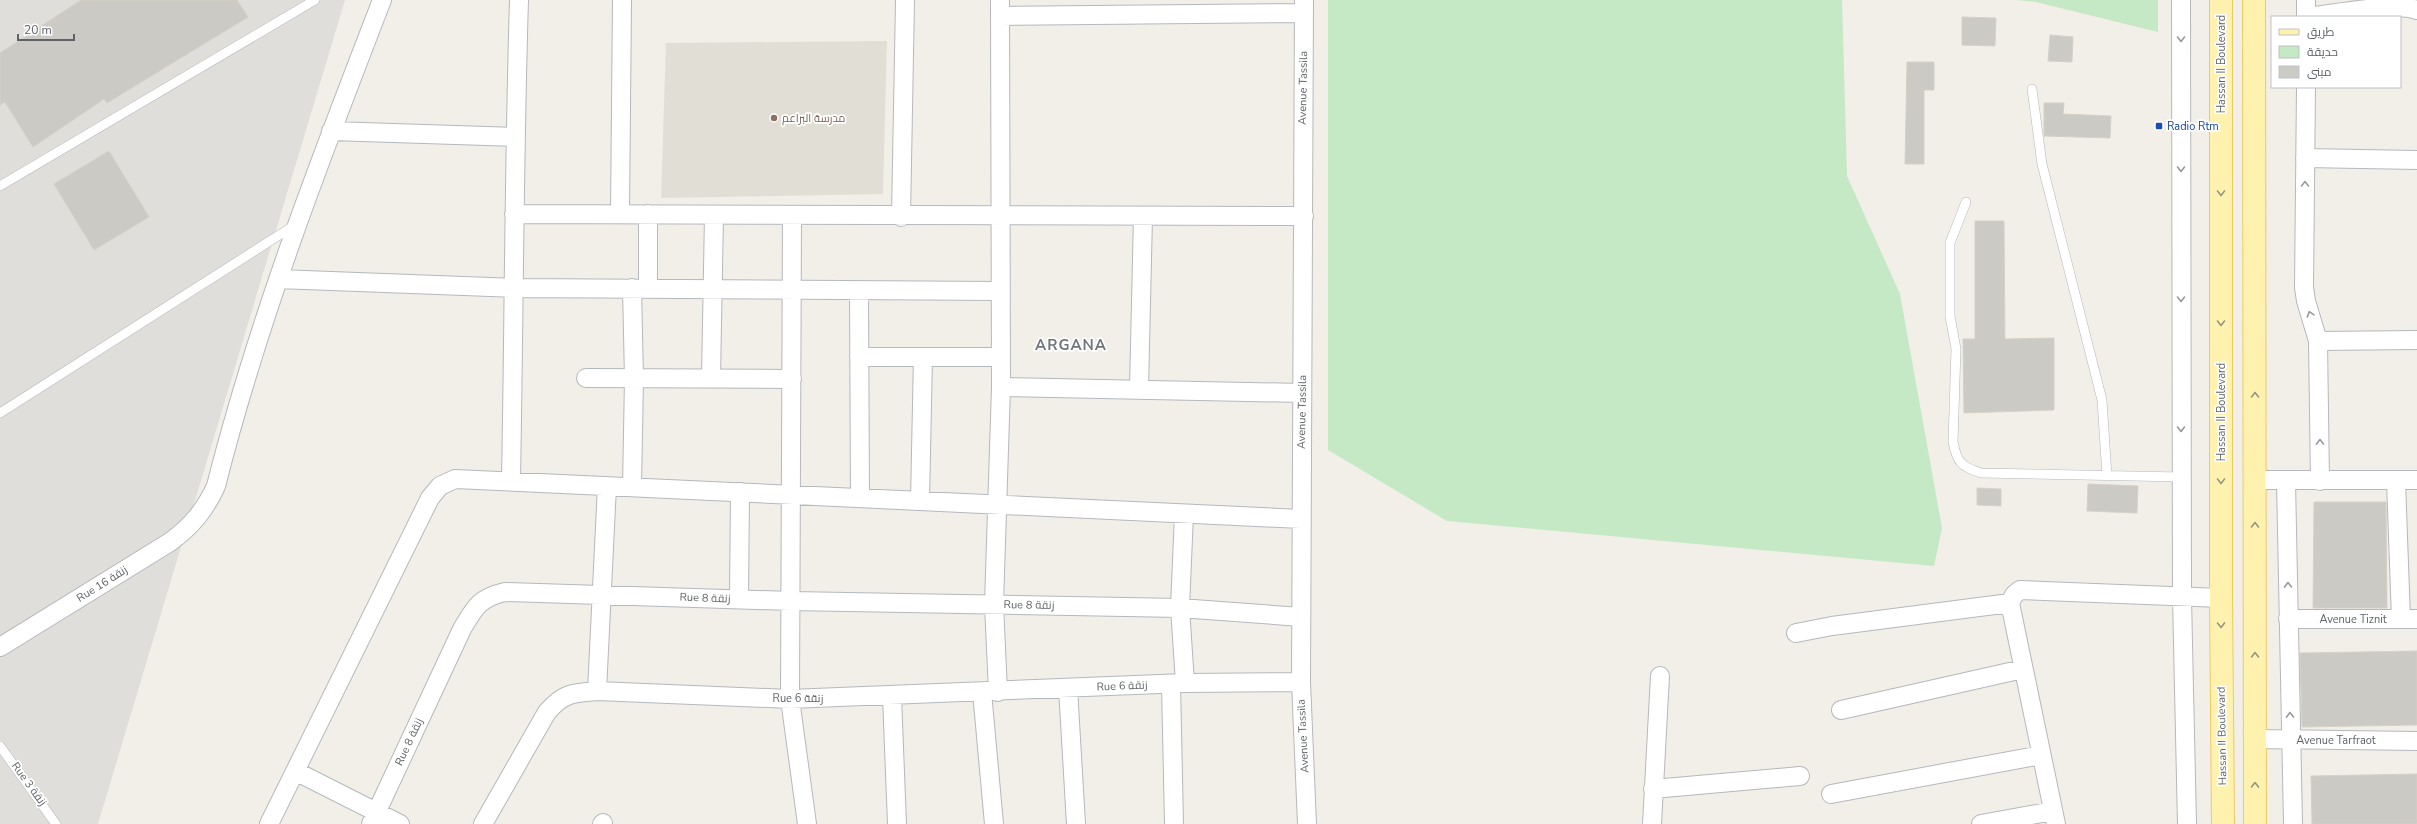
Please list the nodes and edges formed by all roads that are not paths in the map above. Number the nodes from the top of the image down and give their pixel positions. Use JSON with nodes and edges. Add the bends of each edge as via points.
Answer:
{"nodes":[{"id":1,"x":316,"y":0,"type":"edge"},
{"id":2,"x":382,"y":0,"type":"edge"},
{"id":3,"x":519,"y":0,"type":"edge"},
{"id":4,"x":622,"y":0,"type":"edge"},
{"id":5,"x":905,"y":0,"type":"edge"},
{"id":6,"x":2181,"y":0,"type":"edge"},
{"id":7,"x":2221,"y":0,"type":"edge"},
{"id":8,"x":2254,"y":0,"type":"edge"},
{"id":9,"x":2306,"y":0,"type":"edge"},
{"id":10,"x":1154,"y":7,"type":"edge"},
{"id":11,"x":1304,"y":7,"type":"edge"},
{"id":12,"x":1000,"y":8,"type":"edge"},
{"id":13,"x":2417,"y":10,"type":"edge"},
{"id":14,"x":2307,"y":16,"type":"edge"},
{"id":15,"x":2316,"y":16,"type":"edge"},
{"id":16,"x":2306,"y":88,"type":"edge"},
{"id":17,"x":2032,"y":89,"type":"dead end"},
{"id":18,"x":331,"y":131,"type":"junction"},
{"id":19,"x":514,"y":137,"type":"junction"},
{"id":20,"x":2305,"y":158,"type":"junction"},
{"id":21,"x":2417,"y":160,"type":"edge"},
{"id":22,"x":0,"y":186,"type":"edge"},
{"id":23,"x":1966,"y":202,"type":"dead end"},
{"id":24,"x":620,"y":213,"type":"junction"},
{"id":25,"x":514,"y":214,"type":"junction"},
{"id":26,"x":648,"y":214,"type":"junction"},
{"id":27,"x":714,"y":216,"type":"junction"},
{"id":28,"x":792,"y":216,"type":"junction"},
{"id":29,"x":1143,"y":216,"type":"junction"},
{"id":30,"x":1304,"y":216,"type":"junction"},
{"id":31,"x":901,"y":217,"type":"junction"},
{"id":32,"x":1001,"y":217,"type":"junction"},
{"id":33,"x":297,"y":224,"type":"junction"},
{"id":34,"x":278,"y":279,"type":"junction"},
{"id":35,"x":515,"y":288,"type":"junction"},
{"id":36,"x":640,"y":288,"type":"junction"},
{"id":37,"x":712,"y":290,"type":"junction"},
{"id":38,"x":790,"y":291,"type":"junction"},
{"id":39,"x":1001,"y":291,"type":"junction"},
{"id":40,"x":860,"y":292,"type":"junction"},
{"id":41,"x":2417,"y":340,"type":"edge"},
{"id":42,"x":2318,"y":341,"type":"junction"},
{"id":43,"x":859,"y":357,"type":"junction"},
{"id":44,"x":923,"y":357,"type":"junction"},
{"id":45,"x":1001,"y":357,"type":"junction"},
{"id":46,"x":586,"y":378,"type":"dead end"},
{"id":47,"x":711,"y":378,"type":"junction"},
{"id":48,"x":634,"y":379,"type":"junction"},
{"id":49,"x":792,"y":379,"type":"junction"},
{"id":50,"x":1001,"y":387,"type":"junction"},
{"id":51,"x":1139,"y":388,"type":"junction"},
{"id":52,"x":1302,"y":393,"type":"junction"},
{"id":53,"x":0,"y":413,"type":"edge"},
{"id":54,"x":2107,"y":476,"type":"junction"},
{"id":55,"x":2181,"y":477,"type":"junction"},
{"id":56,"x":510,"y":480,"type":"junction"},
{"id":57,"x":2255,"y":480,"type":"junction"},
{"id":58,"x":2417,"y":480,"type":"edge"},
{"id":59,"x":2320,"y":481,"type":"junction"},
{"id":60,"x":2396,"y":481,"type":"junction"},
{"id":61,"x":2286,"y":482,"type":"junction"},
{"id":62,"x":607,"y":486,"type":"junction"},
{"id":63,"x":632,"y":487,"type":"junction"},
{"id":64,"x":740,"y":492,"type":"junction"},
{"id":65,"x":791,"y":495,"type":"junction"},
{"id":66,"x":860,"y":498,"type":"junction"},
{"id":67,"x":920,"y":501,"type":"junction"},
{"id":68,"x":997,"y":505,"type":"junction"},
{"id":69,"x":1184,"y":514,"type":"junction"},
{"id":70,"x":1301,"y":519,"type":"junction"},
{"id":71,"x":601,"y":595,"type":"junction"},
{"id":72,"x":2182,"y":598,"type":"junction"},
{"id":73,"x":2221,"y":598,"type":"junction"},
{"id":74,"x":739,"y":599,"type":"junction"},
{"id":75,"x":791,"y":601,"type":"junction"},
{"id":76,"x":2010,"y":603,"type":"junction"},
{"id":77,"x":994,"y":604,"type":"junction"},
{"id":78,"x":1180,"y":608,"type":"junction"},
{"id":79,"x":1301,"y":617,"type":"junction"},
{"id":80,"x":2409,"y":619,"type":"edge"},
{"id":81,"x":2288,"y":620,"type":"junction"},
{"id":82,"x":1796,"y":633,"type":"dead end"},
{"id":83,"x":0,"y":647,"type":"edge"},
{"id":84,"x":2023,"y":669,"type":"junction"},
{"id":85,"x":1660,"y":676,"type":"dead end"},
{"id":86,"x":1301,"y":682,"type":"junction"},
{"id":87,"x":1178,"y":683,"type":"junction"},
{"id":88,"x":1068,"y":688,"type":"junction"},
{"id":89,"x":597,"y":691,"type":"junction"},
{"id":90,"x":990,"y":692,"type":"junction"},
{"id":91,"x":892,"y":696,"type":"junction"},
{"id":92,"x":790,"y":699,"type":"junction"},
{"id":93,"x":1841,"y":710,"type":"dead end"},
{"id":94,"x":2256,"y":739,"type":"junction"},
{"id":95,"x":2291,"y":740,"type":"junction"},
{"id":96,"x":2417,"y":741,"type":"edge"},
{"id":97,"x":0,"y":746,"type":"edge"},
{"id":98,"x":2041,"y":755,"type":"junction"},
{"id":99,"x":295,"y":771,"type":"junction"},
{"id":100,"x":1800,"y":776,"type":"dead end"},
{"id":101,"x":1653,"y":789,"type":"junction"},
{"id":102,"x":1831,"y":794,"type":"dead end"},
{"id":103,"x":374,"y":818,"type":"edge"},
{"id":104,"x":2054,"y":818,"type":"edge"},
{"id":105,"x":56,"y":824,"type":"edge"},
{"id":106,"x":269,"y":824,"type":"edge"},
{"id":107,"x":400,"y":824,"type":"edge"},
{"id":108,"x":483,"y":824,"type":"edge"},
{"id":109,"x":807,"y":824,"type":"edge"},
{"id":110,"x":897,"y":824,"type":"edge"},
{"id":111,"x":994,"y":824,"type":"edge"},
{"id":112,"x":1076,"y":824,"type":"edge"},
{"id":113,"x":1174,"y":824,"type":"edge"},
{"id":114,"x":1307,"y":824,"type":"edge"},
{"id":115,"x":1652,"y":824,"type":"edge"},
{"id":116,"x":1981,"y":824,"type":"edge"},
{"id":117,"x":2187,"y":824,"type":"edge"},
{"id":118,"x":2224,"y":824,"type":"edge"},
{"id":119,"x":2255,"y":824,"type":"edge"},
{"id":120,"x":2293,"y":824,"type":"edge"}],
"edges":[{"from":1,"to":22,"type":"lane"},
{"from":2,"to":18,"type":"street","name":"Rue 16 زنقة"},
{"from":3,"to":19,"type":"street"},
{"from":4,"to":24,"type":"street"},
{"from":5,"to":31,"type":"street"},
{"from":6,"to":55,"type":"street","one_way":true},
{"from":7,"to":73,"type":"main road","name":"Hassan II Boulevard","one_way":true},
{"from":57,"to":8,"type":"main road","one_way":true},
{"from":9,"to":14,"type":"street"},
{"from":10,"to":11,"type":"street"},
{"from":10,"to":12,"type":"street"},
{"from":11,"to":30,"type":"street","name":"Avenue Tassila"},
{"from":12,"to":32,"type":"street"},
{"from":13,"to":15,"type":"street","via":[[2381,9]]},
{"from":16,"to":20,"type":"street"},
{"from":17,"to":54,"type":"lane","via":[[2042,164],[2102,400]]},
{"from":18,"to":19,"type":"street"},
{"from":18,"to":33,"type":"street","name":"Rue 16 زنقة"},
{"from":19,"to":25,"type":"street"},
{"from":20,"to":21,"type":"street"},
{"from":42,"to":20,"type":"street","one_way":true,"via":[[2304,287]]},
{"from":23,"to":54,"type":"lane","via":[[1950,243],[1950,316],[1956,349],[1953,442],[1956,456],[1966,468],[1981,473]]},
{"from":24,"to":25,"type":"street"},
{"from":24,"to":26,"type":"street"},
{"from":25,"to":35,"type":"street"},
{"from":26,"to":27,"type":"street"},
{"from":26,"to":36,"type":"street"},
{"from":27,"to":28,"type":"street"},
{"from":27,"to":37,"type":"street"},
{"from":28,"to":31,"type":"street"},
{"from":28,"to":38,"type":"street"},
{"from":29,"to":30,"type":"street"},
{"from":29,"to":32,"type":"street"},
{"from":29,"to":51,"type":"street"},
{"from":30,"to":52,"type":"street","name":"Avenue Tassila"},
{"from":31,"to":32,"type":"street"},
{"from":32,"to":39,"type":"street"},
{"from":33,"to":34,"type":"street","name":"Rue 16 زنقة"},
{"from":33,"to":53,"type":"lane"},
{"from":34,"to":35,"type":"street"},
{"from":34,"to":83,"type":"street","name":"Rue 16 زنقة","via":[[216,486],[200,515],[187,530],[170,542]]},
{"from":35,"to":36,"type":"street"},
{"from":35,"to":56,"type":"street"},
{"from":36,"to":37,"type":"street"},
{"from":36,"to":48,"type":"street"},
{"from":37,"to":38,"type":"street"},
{"from":37,"to":47,"type":"street"},
{"from":38,"to":40,"type":"street"},
{"from":38,"to":49,"type":"street"},
{"from":39,"to":40,"type":"street"},
{"from":39,"to":45,"type":"street"},
{"from":40,"to":43,"type":"street"},
{"from":41,"to":42,"type":"street"},
{"from":59,"to":42,"type":"street","one_way":true},
{"from":43,"to":44,"type":"street"},
{"from":43,"to":66,"type":"street"},
{"from":44,"to":45,"type":"street"},
{"from":44,"to":67,"type":"street"},
{"from":45,"to":50,"type":"street"},
{"from":46,"to":48,"type":"street"},
{"from":47,"to":48,"type":"street"},
{"from":47,"to":49,"type":"street"},
{"from":48,"to":63,"type":"street"},
{"from":49,"to":65,"type":"street"},
{"from":50,"to":51,"type":"street"},
{"from":50,"to":68,"type":"street"},
{"from":51,"to":52,"type":"street"},
{"from":52,"to":70,"type":"street","name":"Avenue Tassila"},
{"from":54,"to":55,"type":"lane"},
{"from":55,"to":72,"type":"street"},
{"from":56,"to":62,"type":"street"},
{"from":56,"to":99,"type":"street","via":[[455,479],[440,486],[432,495]]},
{"from":57,"to":61,"type":"street"},
{"from":94,"to":57,"type":"main road","one_way":true},
{"from":58,"to":60,"type":"street"},
{"from":59,"to":60,"type":"street"},
{"from":59,"to":61,"type":"street"},
{"from":60,"to":80,"type":"street"},
{"from":81,"to":61,"type":"street","one_way":true},
{"from":62,"to":63,"type":"street"},
{"from":62,"to":71,"type":"street"},
{"from":63,"to":64,"type":"street"},
{"from":64,"to":65,"type":"street"},
{"from":64,"to":74,"type":"street"},
{"from":65,"to":66,"type":"street"},
{"from":65,"to":75,"type":"street"},
{"from":66,"to":67,"type":"street"},
{"from":67,"to":68,"type":"street"},
{"from":68,"to":69,"type":"street"},
{"from":68,"to":77,"type":"street"},
{"from":69,"to":70,"type":"street"},
{"from":69,"to":78,"type":"street"},
{"from":70,"to":79,"type":"street","name":"Avenue Tassila"},
{"from":71,"to":74,"type":"street","name":"Rue 8 زنقة"},
{"from":71,"to":89,"type":"street"},
{"from":71,"to":103,"type":"street","name":"Rue 8 زنقة","via":[[506,592],[488,596],[475,607],[462,629]]},
{"from":72,"to":73,"type":"street"},
{"from":72,"to":76,"type":"street","via":[[2020,590]]},
{"from":72,"to":117,"type":"street"},
{"from":73,"to":118,"type":"main road","name":"Hassan II Boulevard","one_way":true},
{"from":74,"to":75,"type":"street","name":"Rue 8 زنقة"},
{"from":75,"to":77,"type":"street","name":"Rue 8 زنقة"},
{"from":75,"to":92,"type":"street"},
{"from":76,"to":82,"type":"street"},
{"from":76,"to":84,"type":"street"},
{"from":77,"to":78,"type":"street","name":"Rue 8 زنقة"},
{"from":77,"to":90,"type":"street"},
{"from":78,"to":79,"type":"street","name":"Rue 8 زنقة"},
{"from":78,"to":87,"type":"street"},
{"from":79,"to":86,"type":"street","name":"Avenue Tassila"},
{"from":80,"to":81,"type":"street","name":"Avenue Tiznit"},
{"from":95,"to":81,"type":"street","one_way":true},
{"from":84,"to":93,"type":"street"},
{"from":84,"to":98,"type":"street"},
{"from":85,"to":101,"type":"street"},
{"from":86,"to":87,"type":"street","name":"Rue 6 زنقة"},
{"from":86,"to":114,"type":"street","name":"Avenue Tassila"},
{"from":87,"to":88,"type":"street","name":"Rue 6 زنقة"},
{"from":87,"to":113,"type":"street"},
{"from":88,"to":90,"type":"street","name":"Rue 6 زنقة"},
{"from":88,"to":112,"type":"street"},
{"from":89,"to":92,"type":"street","name":"Rue 6 زنقة"},
{"from":89,"to":108,"type":"street","name":"Rue 6 زنقة","via":[[569,694],[558,700],[547,712]]},
{"from":90,"to":91,"type":"street","name":"Rue 6 زنقة"},
{"from":90,"to":111,"type":"street"},
{"from":91,"to":92,"type":"street","name":"Rue 6 زنقة"},
{"from":91,"to":110,"type":"street"},
{"from":92,"to":109,"type":"street"},
{"from":94,"to":95,"type":"street","name":"Avenue Tarfraot"},
{"from":119,"to":94,"type":"main road","one_way":true},
{"from":95,"to":96,"type":"street","name":"Avenue Tarfraot"},
{"from":95,"to":120,"type":"street"},
{"from":97,"to":105,"type":"lane","name":"Rue 3 زنقة"},
{"from":98,"to":102,"type":"street"},
{"from":98,"to":104,"type":"street"},
{"from":99,"to":103,"type":"street"},
{"from":99,"to":106,"type":"street"},
{"from":100,"to":101,"type":"street"},
{"from":101,"to":115,"type":"street"},
{"from":103,"to":107,"type":"street"},
{"from":104,"to":116,"type":"street"}]}
